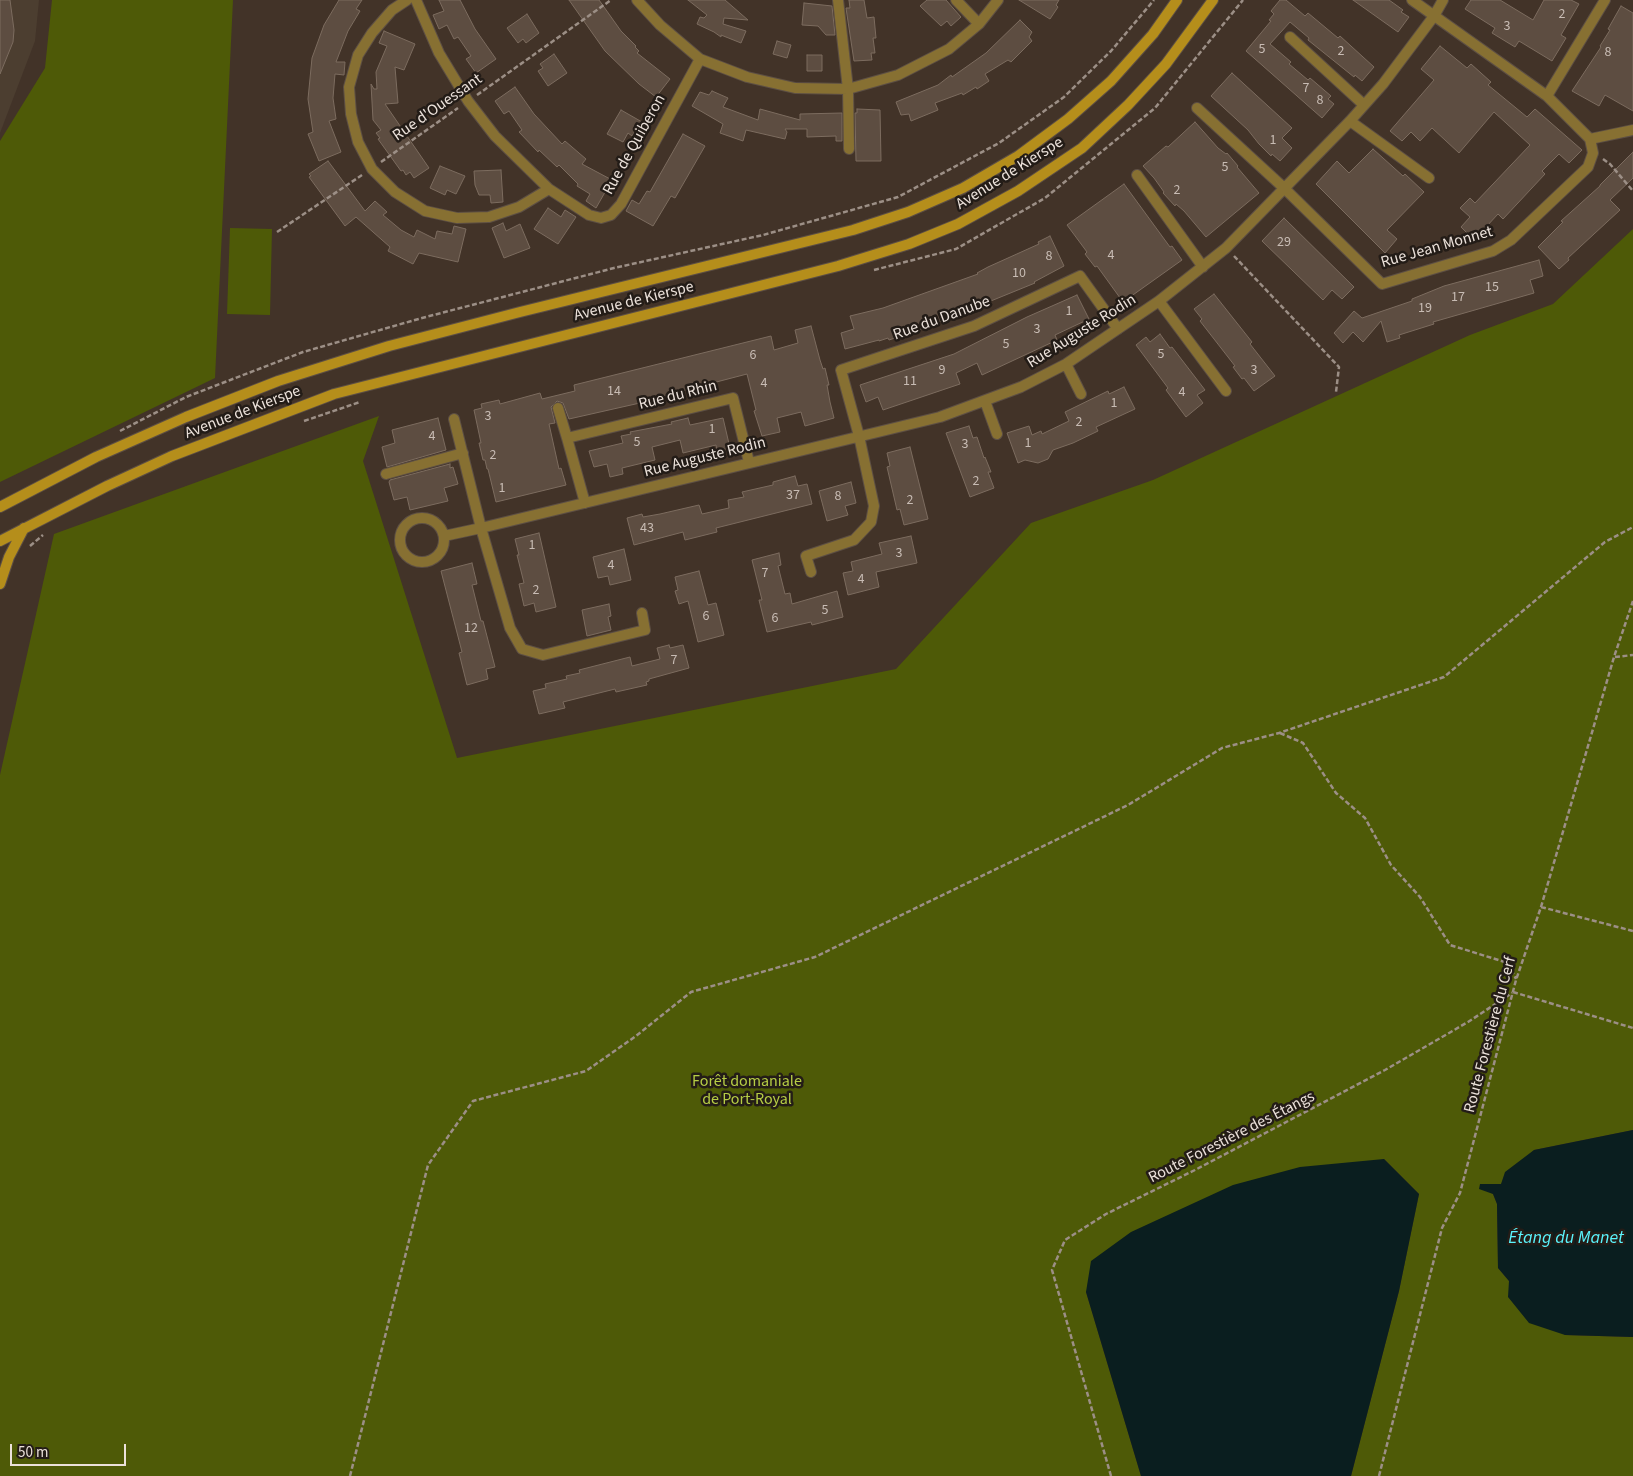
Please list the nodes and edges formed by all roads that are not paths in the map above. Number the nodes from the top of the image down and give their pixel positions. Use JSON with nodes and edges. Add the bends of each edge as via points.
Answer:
{"nodes":[{"id":1,"x":407,"y":0,"type":"edge"},
{"id":2,"x":416,"y":0,"type":"edge"},
{"id":3,"x":637,"y":0,"type":"edge"},
{"id":4,"x":838,"y":0,"type":"edge"},
{"id":5,"x":956,"y":0,"type":"edge"},
{"id":6,"x":998,"y":0,"type":"edge"},
{"id":7,"x":1177,"y":0,"type":"edge"},
{"id":8,"x":1213,"y":0,"type":"edge"},
{"id":9,"x":1412,"y":0,"type":"edge"},
{"id":10,"x":1443,"y":0,"type":"edge"},
{"id":11,"x":1605,"y":0,"type":"edge"},
{"id":12,"x":1434,"y":16,"type":"junction"},
{"id":13,"x":979,"y":24,"type":"junction"},
{"id":14,"x":1290,"y":36,"type":"dead end"},
{"id":15,"x":700,"y":59,"type":"junction"},
{"id":16,"x":848,"y":89,"type":"junction"},
{"id":17,"x":1547,"y":96,"type":"junction"},
{"id":18,"x":1364,"y":105,"type":"junction"},
{"id":19,"x":1197,"y":108,"type":"dead end"},
{"id":20,"x":1350,"y":121,"type":"junction"},
{"id":21,"x":1633,"y":130,"type":"edge"},
{"id":22,"x":1590,"y":139,"type":"junction"},
{"id":23,"x":849,"y":149,"type":"dead end"},
{"id":24,"x":1137,"y":175,"type":"dead end"},
{"id":25,"x":1429,"y":178,"type":"dead end"},
{"id":26,"x":1284,"y":188,"type":"junction"},
{"id":27,"x":549,"y":189,"type":"junction"},
{"id":28,"x":1203,"y":267,"type":"junction"},
{"id":29,"x":1159,"y":301,"type":"junction"},
{"id":30,"x":1118,"y":329,"type":"junction"},
{"id":31,"x":1066,"y":364,"type":"junction"},
{"id":32,"x":1226,"y":391,"type":"dead end"},
{"id":33,"x":1081,"y":394,"type":"dead end"},
{"id":34,"x":985,"y":401,"type":"junction"},
{"id":35,"x":558,"y":408,"type":"dead end"},
{"id":36,"x":454,"y":419,"type":"dead end"},
{"id":37,"x":997,"y":434,"type":"dead end"},
{"id":38,"x":859,"y":436,"type":"junction"},
{"id":39,"x":567,"y":438,"type":"junction"},
{"id":40,"x":463,"y":453,"type":"junction"},
{"id":41,"x":749,"y":462,"type":"junction"},
{"id":42,"x":386,"y":474,"type":"dead end"},
{"id":43,"x":585,"y":503,"type":"junction"},
{"id":44,"x":0,"y":506,"type":"edge"},
{"id":45,"x":25,"y":528,"type":"junction"},
{"id":46,"x":481,"y":528,"type":"junction"},
{"id":47,"x":444,"y":536,"type":"junction"},
{"id":48,"x":0,"y":541,"type":"edge"},
{"id":49,"x":811,"y":572,"type":"dead end"},
{"id":50,"x":0,"y":584,"type":"edge"},
{"id":51,"x":642,"y":613,"type":"dead end"}],
"edges":[{"from":1,"to":27,"type":"street","via":[[392,10],[372,33],[358,55],[349,87],[358,142],[372,169],[395,192],[425,211],[457,218],[489,217],[519,207]]},
{"from":2,"to":27,"type":"street","name":"Rue de Quiberon","via":[[439,53],[468,101],[495,136]]},
{"from":3,"to":15,"type":"street","via":[[660,26]]},
{"from":4,"to":16,"type":"street"},
{"from":5,"to":13,"type":"street"},
{"from":6,"to":13,"type":"street"},
{"from":7,"to":44,"type":"main road","name":"Avenue de Kierspe","via":[[1153,34],[1111,81],[1068,119],[1018,156],[963,188],[908,212],[853,230],[389,346],[278,381],[96,457]]},
{"from":8,"to":45,"type":"main road","name":"Avenue de Kierspe","via":[[1166,64],[1128,106],[1082,148],[1018,191],[958,224],[909,244],[838,266],[334,394],[172,456]]},
{"from":9,"to":12,"type":"street"},
{"from":10,"to":12,"type":"street","name":"Rue Auguste Rodin"},
{"from":11,"to":17,"type":"street"},
{"from":12,"to":17,"type":"street"},
{"from":12,"to":18,"type":"street","name":"Rue Auguste Rodin"},
{"from":13,"to":16,"type":"street","via":[[948,48],[898,75]]},
{"from":14,"to":18,"type":"street"},
{"from":15,"to":16,"type":"street","via":[[746,77],[795,88]]},
{"from":15,"to":27,"type":"street","name":"Rue de Quiberon","via":[[621,204],[611,215],[601,218],[589,215]]},
{"from":16,"to":23,"type":"street"},
{"from":17,"to":22,"type":"street"},
{"from":18,"to":20,"type":"street","name":"Rue Auguste Rodin"},
{"from":19,"to":26,"type":"street"},
{"from":20,"to":25,"type":"street"},
{"from":20,"to":26,"type":"street","name":"Rue Auguste Rodin"},
{"from":21,"to":22,"type":"street"},
{"from":22,"to":26,"type":"street","name":"Rue Jean Monnet","via":[[1593,153],[1588,167],[1511,240],[1493,251],[1382,284]]},
{"from":24,"to":28,"type":"street"},
{"from":26,"to":28,"type":"street","name":"Rue Auguste Rodin"},
{"from":28,"to":29,"type":"street","name":"Rue Auguste Rodin"},
{"from":29,"to":30,"type":"street","name":"Rue Auguste Rodin"},
{"from":29,"to":32,"type":"street"},
{"from":30,"to":31,"type":"street","name":"Rue Auguste Rodin"},
{"from":30,"to":38,"type":"street","name":"Rue du Danube","via":[[1080,276],[974,326],[841,370]]},
{"from":31,"to":33,"type":"street"},
{"from":31,"to":34,"type":"street","name":"Rue Auguste Rodin"},
{"from":34,"to":37,"type":"street"},
{"from":34,"to":38,"type":"street","name":"Rue Auguste Rodin","via":[[940,417]]},
{"from":35,"to":39,"type":"street"},
{"from":36,"to":40,"type":"street"},
{"from":38,"to":41,"type":"street","name":"Rue Auguste Rodin"},
{"from":38,"to":49,"type":"street","via":[[874,506],[871,522],[854,540],[806,556]]},
{"from":39,"to":41,"type":"street","name":"Rue du Rhin","via":[[733,398]]},
{"from":39,"to":43,"type":"street"},
{"from":40,"to":42,"type":"street"},
{"from":40,"to":46,"type":"street"},
{"from":41,"to":43,"type":"street","name":"Rue Auguste Rodin"},
{"from":43,"to":46,"type":"street","name":"Rue Auguste Rodin"},
{"from":45,"to":48,"type":"main road","name":"Avenue de Kierspe"},
{"from":45,"to":50,"type":"main road","via":[[9,557]]},
{"from":46,"to":47,"type":"street","name":"Rue Auguste Rodin"},
{"from":46,"to":51,"type":"street","via":[[510,628],[522,649],[543,655],[646,630]]},
{"from":47,"to":47,"type":"street","via":[[432,520],[418,519],[406,526],[401,545],[409,557],[423,562],[442,550]]}]}
